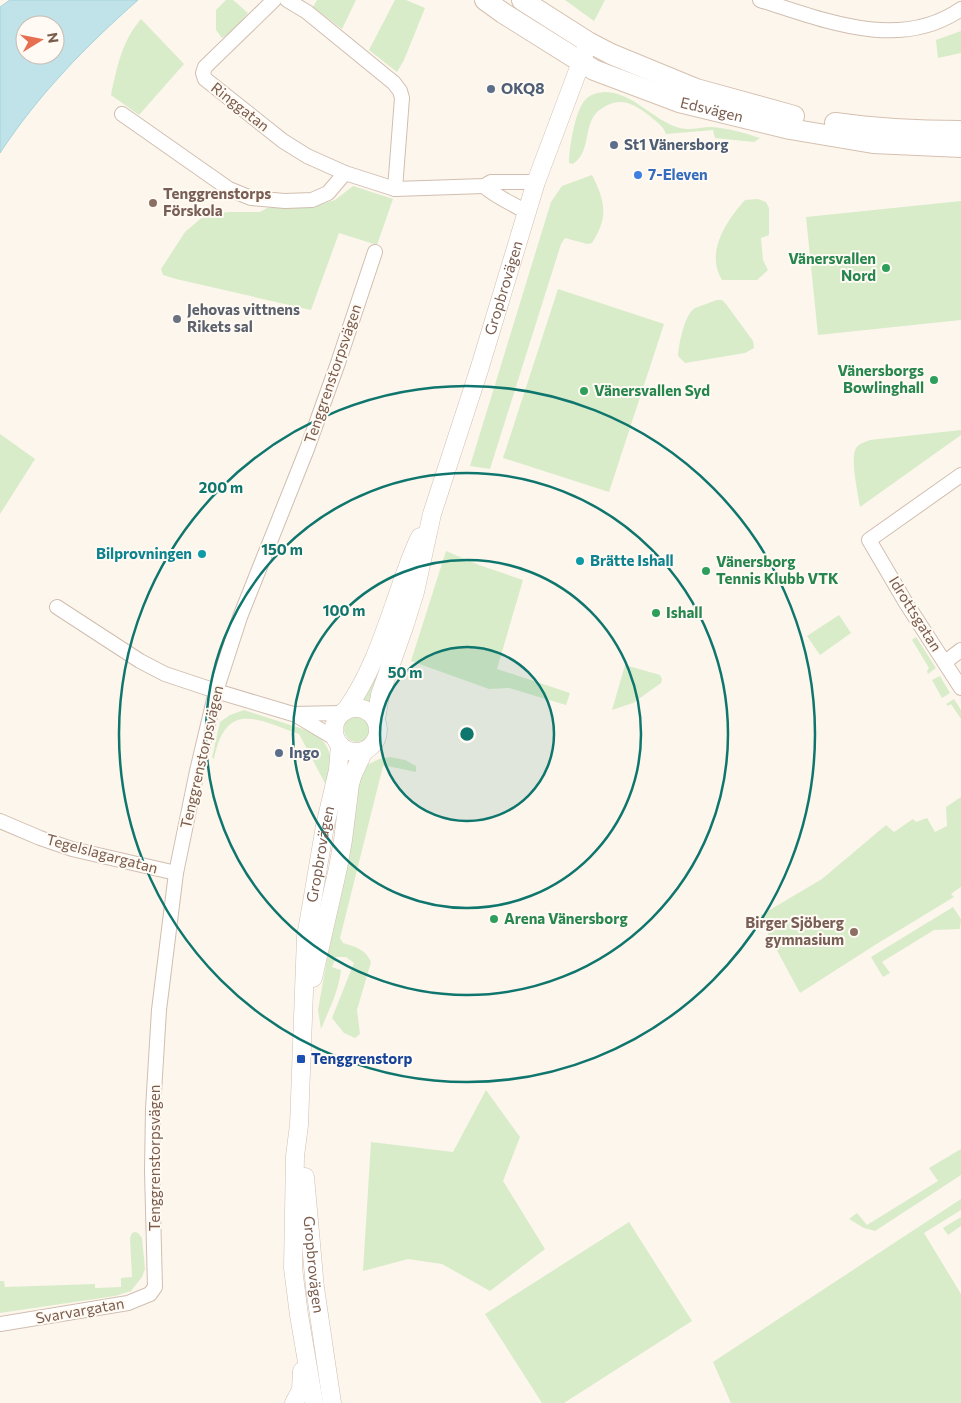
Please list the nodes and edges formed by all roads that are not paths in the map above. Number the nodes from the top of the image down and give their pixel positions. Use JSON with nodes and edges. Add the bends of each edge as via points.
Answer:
{"nodes":[{"id":1,"x":274,"y":0,"type":"edge"},
{"id":2,"x":286,"y":0,"type":"edge"},
{"id":3,"x":485,"y":0,"type":"edge"},
{"id":4,"x":522,"y":0,"type":"edge"},
{"id":5,"x":760,"y":0,"type":"edge"},
{"id":6,"x":961,"y":9,"type":"edge"},
{"id":7,"x":588,"y":42,"type":"junction"},
{"id":8,"x":581,"y":62,"type":"junction"},
{"id":9,"x":122,"y":114,"type":"dead end"},
{"id":10,"x":961,"y":130,"type":"edge"},
{"id":11,"x":961,"y":147,"type":"edge"},
{"id":12,"x":345,"y":173,"type":"junction"},
{"id":13,"x":536,"y":182,"type":"junction"},
{"id":14,"x":484,"y":186,"type":"junction"},
{"id":15,"x":395,"y":189,"type":"junction"},
{"id":16,"x":526,"y":212,"type":"junction"},
{"id":17,"x":375,"y":252,"type":"dead end"},
{"id":18,"x":961,"y":475,"type":"edge"},
{"id":19,"x":432,"y":514,"type":"junction"},
{"id":20,"x":57,"y":607,"type":"dead end"},
{"id":21,"x":961,"y":650,"type":"edge"},
{"id":22,"x":945,"y":662,"type":"junction"},
{"id":23,"x":961,"y":688,"type":"edge"},
{"id":24,"x":216,"y":691,"type":"junction"},
{"id":25,"x":343,"y":712,"type":"junction"},
{"id":26,"x":293,"y":714,"type":"junction"},
{"id":27,"x":376,"y":720,"type":"junction"},
{"id":28,"x":338,"y":742,"type":"junction"},
{"id":29,"x":364,"y":751,"type":"junction"},
{"id":30,"x":0,"y":821,"type":"edge"},
{"id":31,"x":176,"y":874,"type":"junction"},
{"id":32,"x":303,"y":1022,"type":"junction"},
{"id":33,"x":299,"y":1124,"type":"junction"},
{"id":34,"x":155,"y":1288,"type":"joint"},
{"id":35,"x":0,"y":1324,"type":"edge"},
{"id":36,"x":304,"y":1348,"type":"junction"},
{"id":37,"x":294,"y":1403,"type":"edge"},
{"id":38,"x":314,"y":1403,"type":"edge"},
{"id":39,"x":332,"y":1403,"type":"edge"}],
"edges":[{"from":1,"to":12,"type":"street","name":"Ringgatan","via":[[205,67],[205,79],[283,141]]},
{"from":2,"to":15,"type":"street","via":[[307,12],[400,91]]},
{"from":3,"to":8,"type":"main road","name":"Edsvägen"},
{"from":4,"to":7,"type":"main road","name":"Edsvägen"},
{"from":5,"to":6,"type":"street","via":[[838,25],[885,31],[925,27]]},
{"from":7,"to":8,"type":"street","name":"Gropbrovägen"},
{"from":7,"to":10,"type":"main road","name":"Edsvägen","via":[[696,89],[787,115],[872,128]]},
{"from":8,"to":11,"type":"main road","name":"Edsvägen","via":[[679,102],[790,130],[873,143]]},
{"from":8,"to":13,"type":"street","name":"Gropbrovägen"},
{"from":9,"to":12,"type":"street","via":[[229,189],[252,198],[312,200],[328,193]]},
{"from":12,"to":15,"type":"street","name":"Ringgatan"},
{"from":13,"to":14,"type":"street","name":"Ringgatan","via":[[491,182]]},
{"from":13,"to":16,"type":"street","name":"Gropbrovägen"},
{"from":14,"to":15,"type":"street","name":"Ringgatan"},
{"from":14,"to":16,"type":"street"},
{"from":16,"to":19,"type":"street","name":"Gropbrovägen"},
{"from":17,"to":24,"type":"street","name":"Tenggrenstorpsvägen","via":[[315,425],[240,617]]},
{"from":18,"to":22,"type":"street","name":"Idrottsgatan","via":[[869,540]]},
{"from":19,"to":25,"type":"street","name":"Gropbrovägen","via":[[411,554],[370,670]]},
{"from":19,"to":27,"type":"street","name":"Gropbrovägen","via":[[415,592],[380,695]]},
{"from":20,"to":24,"type":"street","via":[[140,661],[165,674]]},
{"from":21,"to":22,"type":"street"},
{"from":22,"to":23,"type":"street","name":"Idrottsgatan"},
{"from":24,"to":26,"type":"street"},
{"from":24,"to":31,"type":"street","name":"Tenggrenstorpsvägen"},
{"from":25,"to":26,"type":"street"},
{"from":25,"to":27,"type":"street","via":[[364,709]]},
{"from":25,"to":28,"type":"street","via":[[334,725]]},
{"from":26,"to":28,"type":"street"},
{"from":27,"to":29,"type":"street","via":[[376,740]]},
{"from":28,"to":29,"type":"street","via":[[350,752]]},
{"from":28,"to":32,"type":"street","name":"Gropbrovägen","via":[[338,770],[306,937]]},
{"from":29,"to":32,"type":"street","name":"Gropbrovägen","via":[[350,784],[338,868]]},
{"from":30,"to":31,"type":"street","name":"Tegelslagargatan","via":[[72,850]]},
{"from":31,"to":34,"type":"street","name":"Tenggrenstorpsvägen","via":[[156,1052],[152,1171]]},
{"from":32,"to":33,"type":"street","name":"Gropbrovägen"},
{"from":33,"to":36,"type":"street","name":"Gropbrovägen","via":[[295,1156],[293,1268]]},
{"from":33,"to":39,"type":"street","name":"Gropbrovägen","via":[[315,1288]]},
{"from":34,"to":35,"type":"street","name":"Svarvargatan","via":[[150,1294],[128,1304]]},
{"from":36,"to":37,"type":"street","via":[[301,1390]]},
{"from":36,"to":38,"type":"street","name":"Gropbrovägen"}]}
